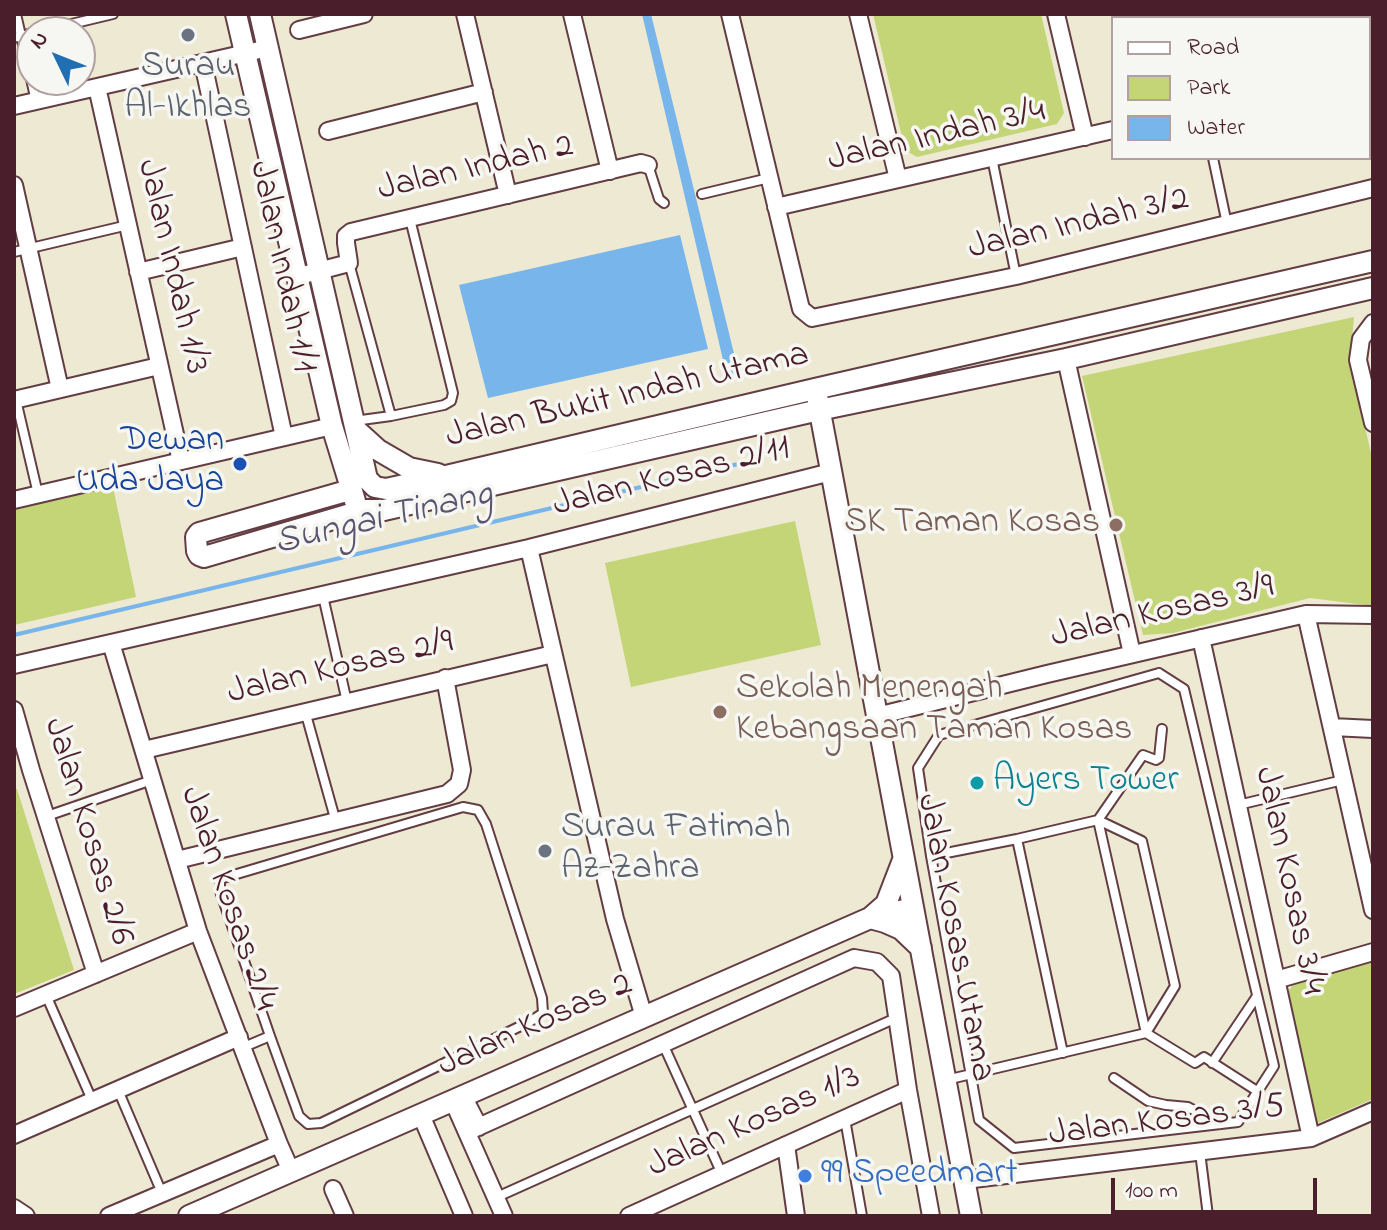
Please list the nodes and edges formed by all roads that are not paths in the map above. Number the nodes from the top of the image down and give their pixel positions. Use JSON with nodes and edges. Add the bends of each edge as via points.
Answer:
{"nodes":[{"id":1,"x":236,"y":14,"type":"edge"},
{"id":2,"x":260,"y":14,"type":"edge"},
{"id":3,"x":364,"y":14,"type":"edge"},
{"id":4,"x":465,"y":14,"type":"edge"},
{"id":5,"x":572,"y":14,"type":"edge"},
{"id":6,"x":730,"y":14,"type":"edge"},
{"id":7,"x":858,"y":14,"type":"edge"},
{"id":8,"x":1056,"y":14,"type":"edge"},
{"id":9,"x":299,"y":30,"type":"dead end"},
{"id":10,"x":268,"y":48,"type":"junction"},
{"id":11,"x":245,"y":54,"type":"junction"},
{"id":12,"x":203,"y":63,"type":"junction"},
{"id":13,"x":97,"y":87,"type":"junction"},
{"id":14,"x":484,"y":92,"type":"junction"},
{"id":15,"x":35,"y":96,"type":"edge"},
{"id":16,"x":36,"y":101,"type":"junction"},
{"id":17,"x":14,"y":106,"type":"edge"},
{"id":18,"x":1111,"y":130,"type":"edge"},
{"id":19,"x":328,"y":131,"type":"dead end"},
{"id":20,"x":1085,"y":137,"type":"junction"},
{"id":21,"x":992,"y":158,"type":"junction"},
{"id":22,"x":1213,"y":160,"type":"edge"},
{"id":23,"x":648,"y":165,"type":"joint"},
{"id":24,"x":610,"y":171,"type":"junction"},
{"id":25,"x":769,"y":178,"type":"junction"},
{"id":26,"x":898,"y":179,"type":"junction"},
{"id":27,"x":14,"y":185,"type":"edge"},
{"id":28,"x":1373,"y":188,"type":"edge"},
{"id":29,"x":702,"y":194,"type":"dead end"},
{"id":30,"x":508,"y":195,"type":"junction"},
{"id":31,"x":664,"y":203,"type":"dead end"},
{"id":32,"x":776,"y":207,"type":"junction"},
{"id":33,"x":410,"y":219,"type":"junction"},
{"id":34,"x":1227,"y":224,"type":"junction"},
{"id":35,"x":128,"y":225,"type":"junction"},
{"id":36,"x":243,"y":247,"type":"junction"},
{"id":37,"x":21,"y":250,"type":"edge"},
{"id":38,"x":1373,"y":261,"type":"edge"},
{"id":39,"x":349,"y":263,"type":"junction"},
{"id":40,"x":138,"y":272,"type":"junction"},
{"id":41,"x":308,"y":273,"type":"junction"},
{"id":42,"x":1016,"y":276,"type":"junction"},
{"id":43,"x":1373,"y":288,"type":"edge"},
{"id":44,"x":1373,"y":323,"type":"edge"},
{"id":45,"x":1066,"y":359,"type":"junction"},
{"id":46,"x":159,"y":366,"type":"junction"},
{"id":47,"x":60,"y":389,"type":"junction"},
{"id":48,"x":815,"y":389,"type":"junction"},
{"id":49,"x":15,"y":399,"type":"edge"},
{"id":50,"x":819,"y":410,"type":"junction"},
{"id":51,"x":391,"y":416,"type":"junction"},
{"id":52,"x":1373,"y":423,"type":"edge"},
{"id":53,"x":332,"y":426,"type":"junction"},
{"id":54,"x":355,"y":426,"type":"junction"},
{"id":55,"x":284,"y":437,"type":"junction"},
{"id":56,"x":181,"y":461,"type":"junction"},
{"id":57,"x":831,"y":472,"type":"junction"},
{"id":58,"x":446,"y":476,"type":"junction"},
{"id":59,"x":350,"y":490,"type":"junction"},
{"id":60,"x":38,"y":494,"type":"junction"},
{"id":61,"x":14,"y":500,"type":"edge"},
{"id":62,"x":364,"y":510,"type":"junction"},
{"id":63,"x":529,"y":548,"type":"junction"},
{"id":64,"x":323,"y":596,"type":"junction"},
{"id":65,"x":1306,"y":614,"type":"junction"},
{"id":66,"x":1373,"y":615,"type":"edge"},
{"id":67,"x":1201,"y":638,"type":"junction"},
{"id":68,"x":111,"y":643,"type":"junction"},
{"id":69,"x":553,"y":654,"type":"junction"},
{"id":70,"x":1132,"y":654,"type":"junction"},
{"id":71,"x":14,"y":665,"type":"edge"},
{"id":72,"x":445,"y":678,"type":"junction"},
{"id":73,"x":347,"y":702,"type":"junction"},
{"id":74,"x":14,"y":710,"type":"edge"},
{"id":75,"x":305,"y":711,"type":"junction"},
{"id":76,"x":877,"y":716,"type":"junction"},
{"id":77,"x":1332,"y":727,"type":"junction"},
{"id":78,"x":1162,"y":729,"type":"dead end"},
{"id":79,"x":1373,"y":729,"type":"edge"},
{"id":80,"x":144,"y":750,"type":"junction"},
{"id":81,"x":31,"y":770,"type":"junction"},
{"id":82,"x":14,"y":774,"type":"edge"},
{"id":83,"x":152,"y":780,"type":"junction"},
{"id":84,"x":1343,"y":780,"type":"junction"},
{"id":85,"x":1238,"y":805,"type":"junction"},
{"id":86,"x":47,"y":816,"type":"junction"},
{"id":87,"x":1098,"y":820,"type":"junction"},
{"id":88,"x":336,"y":822,"type":"junction"},
{"id":89,"x":1017,"y":839,"type":"junction"},
{"id":90,"x":931,"y":856,"type":"junction"},
{"id":91,"x":904,"y":858,"type":"junction"},
{"id":92,"x":177,"y":860,"type":"junction"},
{"id":93,"x":913,"y":908,"type":"junction"},
{"id":94,"x":1373,"y":910,"type":"edge"},
{"id":95,"x":870,"y":918,"type":"junction"},
{"id":96,"x":198,"y":931,"type":"junction"},
{"id":97,"x":921,"y":948,"type":"junction"},
{"id":98,"x":1373,"y":952,"type":"edge"},
{"id":99,"x":96,"y":974,"type":"junction"},
{"id":100,"x":1276,"y":980,"type":"junction"},
{"id":101,"x":46,"y":995,"type":"junction"},
{"id":102,"x":1257,"y":996,"type":"junction"},
{"id":103,"x":14,"y":1008,"type":"edge"},
{"id":104,"x":644,"y":1017,"type":"junction"},
{"id":105,"x":898,"y":1017,"type":"junction"},
{"id":106,"x":1146,"y":1033,"type":"junction"},
{"id":107,"x":270,"y":1036,"type":"junction"},
{"id":108,"x":241,"y":1042,"type":"junction"},
{"id":109,"x":663,"y":1044,"type":"junction"},
{"id":110,"x":1063,"y":1053,"type":"junction"},
{"id":111,"x":1212,"y":1063,"type":"junction"},
{"id":112,"x":971,"y":1074,"type":"junction"},
{"id":113,"x":1114,"y":1078,"type":"dead end"},
{"id":114,"x":946,"y":1080,"type":"junction"},
{"id":115,"x":118,"y":1090,"type":"junction"},
{"id":116,"x":908,"y":1090,"type":"junction"},
{"id":117,"x":1257,"y":1091,"type":"junction"},
{"id":118,"x":458,"y":1098,"type":"junction"},
{"id":119,"x":92,"y":1101,"type":"junction"},
{"id":120,"x":693,"y":1109,"type":"junction"},
{"id":121,"x":1373,"y":1111,"type":"edge"},
{"id":122,"x":421,"y":1115,"type":"junction"},
{"id":123,"x":845,"y":1119,"type":"junction"},
{"id":124,"x":1220,"y":1124,"type":"junction"},
{"id":125,"x":473,"y":1130,"type":"junction"},
{"id":126,"x":14,"y":1135,"type":"edge"},
{"id":127,"x":1311,"y":1138,"type":"junction"},
{"id":128,"x":279,"y":1144,"type":"junction"},
{"id":129,"x":786,"y":1145,"type":"junction"},
{"id":130,"x":1200,"y":1152,"type":"junction"},
{"id":131,"x":291,"y":1171,"type":"junction"},
{"id":132,"x":722,"y":1174,"type":"junction"},
{"id":133,"x":965,"y":1180,"type":"junction"},
{"id":134,"x":333,"y":1189,"type":"dead end"},
{"id":135,"x":162,"y":1193,"type":"junction"},
{"id":136,"x":496,"y":1198,"type":"junction"},
{"id":137,"x":14,"y":1208,"type":"edge"},
{"id":138,"x":26,"y":1216,"type":"edge"},
{"id":139,"x":109,"y":1216,"type":"edge"},
{"id":140,"x":189,"y":1216,"type":"edge"},
{"id":141,"x":345,"y":1216,"type":"edge"},
{"id":142,"x":464,"y":1216,"type":"edge"},
{"id":143,"x":504,"y":1216,"type":"edge"},
{"id":144,"x":629,"y":1216,"type":"edge"},
{"id":145,"x":796,"y":1216,"type":"edge"},
{"id":146,"x":862,"y":1216,"type":"edge"},
{"id":147,"x":931,"y":1216,"type":"edge"},
{"id":148,"x":971,"y":1216,"type":"edge"},
{"id":149,"x":1208,"y":1216,"type":"edge"}],
"edges":[{"from":1,"to":11,"type":"street","name":"Jalan Bukit Indah Utama"},
{"from":2,"to":10,"type":"street","name":"Jalan Bukit Indah Utama"},
{"from":3,"to":9,"type":"street"},
{"from":4,"to":14,"type":"street"},
{"from":5,"to":24,"type":"street"},
{"from":6,"to":25,"type":"street"},
{"from":7,"to":26,"type":"street"},
{"from":8,"to":20,"type":"street"},
{"from":10,"to":11,"type":"street"},
{"from":10,"to":41,"type":"street","name":"Jalan Bukit Indah Utama"},
{"from":11,"to":12,"type":"street"},
{"from":11,"to":41,"type":"street","name":"Jalan Bukit Indah Utama"},
{"from":12,"to":13,"type":"street"},
{"from":12,"to":36,"type":"street","name":"Jalan Indah 1/1"},
{"from":13,"to":16,"type":"street"},
{"from":13,"to":35,"type":"street","name":"Jalan Indah 1/3"},
{"from":14,"to":19,"type":"street"},
{"from":14,"to":30,"type":"street"},
{"from":15,"to":16,"type":"lane"},
{"from":16,"to":17,"type":"street"},
{"from":18,"to":20,"type":"street","name":"Jalan Indah 3/4"},
{"from":20,"to":21,"type":"street","name":"Jalan Indah 3/4"},
{"from":21,"to":26,"type":"street","name":"Jalan Indah 3/4"},
{"from":21,"to":42,"type":"lane"},
{"from":22,"to":34,"type":"lane"},
{"from":23,"to":24,"type":"street","name":"Jalan Indah 2"},
{"from":23,"to":31,"type":"lane"},
{"from":24,"to":30,"type":"street","name":"Jalan Indah 2"},
{"from":25,"to":29,"type":"lane"},
{"from":25,"to":32,"type":"street"},
{"from":26,"to":32,"type":"street","name":"Jalan Indah 3/4"},
{"from":27,"to":37,"type":"street"},
{"from":28,"to":34,"type":"street","name":"Jalan Indah 3/2"},
{"from":30,"to":33,"type":"street","name":"Jalan Indah 2"},
{"from":32,"to":42,"type":"street","name":"Jalan Indah 3/2","via":[[801,309],[812,318]]},
{"from":33,"to":39,"type":"street","name":"Jalan Indah 2","via":[[351,232],[346,236]]},
{"from":33,"to":51,"type":"lane","via":[[453,393],[444,405]]},
{"from":34,"to":42,"type":"street","name":"Jalan Indah 3/2"},
{"from":35,"to":37,"type":"lane"},
{"from":35,"to":40,"type":"street","name":"Jalan Indah 1/3"},
{"from":36,"to":40,"type":"street"},
{"from":36,"to":55,"type":"street","name":"Jalan Indah 1/1"},
{"from":37,"to":47,"type":"street"},
{"from":38,"to":48,"type":"street","name":"Jalan Bukit Indah Utama"},
{"from":39,"to":41,"type":"street"},
{"from":39,"to":51,"type":"lane"},
{"from":40,"to":46,"type":"street","name":"Jalan Indah 1/3"},
{"from":41,"to":53,"type":"street","name":"Jalan Bukit Indah Utama"},
{"from":41,"to":54,"type":"street","name":"Jalan Bukit Indah Utama"},
{"from":43,"to":45,"type":"street","name":"Jalan Bukit Indah Utama"},
{"from":44,"to":52,"type":"street","via":[[1361,339],[1358,360]]},
{"from":45,"to":50,"type":"street","name":"Jalan Bukit Indah Utama"},
{"from":45,"to":70,"type":"street"},
{"from":46,"to":47,"type":"street"},
{"from":46,"to":56,"type":"street","name":"Jalan Indah 1/3"},
{"from":47,"to":49,"type":"street"},
{"from":48,"to":50,"type":"street","name":"Jalan Kosas Utama"},
{"from":48,"to":58,"type":"street","name":"Jalan Bukit Indah Utama"},
{"from":49,"to":60,"type":"lane"},
{"from":50,"to":57,"type":"street","name":"Jalan Kosas Utama"},
{"from":50,"to":62,"type":"street","name":"Jalan Bukit Indah Utama","via":[[384,510]]},
{"from":51,"to":54,"type":"lane"},
{"from":53,"to":55,"type":"street"},
{"from":53,"to":59,"type":"street","name":"Jalan Bukit Indah Utama"},
{"from":54,"to":58,"type":"street","via":[[378,450],[409,468]]},
{"from":54,"to":58,"type":"street","name":"Jalan Bukit Indah Utama","via":[[367,479],[375,487]]},
{"from":55,"to":56,"type":"street"},
{"from":56,"to":60,"type":"street"},
{"from":57,"to":63,"type":"street","name":"Jalan Kosas 2/11"},
{"from":57,"to":76,"type":"street","name":"Jalan Kosas Utama"},
{"from":59,"to":62,"type":"street","name":"Jalan Bukit Indah Utama"},
{"from":59,"to":62,"type":"street","name":"Jalan Bukit Indah Utama","via":[[199,533],[197,551],[204,557]]},
{"from":60,"to":61,"type":"street"},
{"from":63,"to":64,"type":"street","name":"Jalan Kosas 2/11"},
{"from":63,"to":69,"type":"street"},
{"from":64,"to":68,"type":"street","name":"Jalan Kosas 2/11"},
{"from":64,"to":73,"type":"lane"},
{"from":65,"to":66,"type":"street","name":"Jalan Kosas 3/9"},
{"from":65,"to":67,"type":"street","name":"Jalan Kosas 3/9"},
{"from":65,"to":77,"type":"street"},
{"from":67,"to":70,"type":"street","name":"Jalan Kosas 3/9"},
{"from":67,"to":85,"type":"street","name":"Jalan Kosas 3/4"},
{"from":68,"to":71,"type":"street","name":"Jalan Kosas 2/11"},
{"from":68,"to":80,"type":"street","name":"Jalan Kosas 2/4"},
{"from":69,"to":72,"type":"street","name":"Jalan Kosas 2/9"},
{"from":69,"to":104,"type":"street","via":[[615,919]]},
{"from":70,"to":76,"type":"street","name":"Jalan Kosas 3/9"},
{"from":72,"to":73,"type":"street","name":"Jalan Kosas 2/9"},
{"from":72,"to":88,"type":"street","via":[[462,770],[459,784],[447,794]]},
{"from":73,"to":75,"type":"street","name":"Jalan Kosas 2/9"},
{"from":74,"to":81,"type":"street","name":"Jalan Kosas 2/6"},
{"from":75,"to":80,"type":"street","name":"Jalan Kosas 2/9"},
{"from":75,"to":88,"type":"lane"},
{"from":76,"to":91,"type":"street","name":"Jalan Kosas Utama"},
{"from":77,"to":79,"type":"street"},
{"from":77,"to":84,"type":"street"},
{"from":78,"to":87,"type":"lane","via":[[1159,758],[1143,755]]},
{"from":80,"to":83,"type":"street","name":"Jalan Kosas 2/4"},
{"from":81,"to":82,"type":"street"},
{"from":81,"to":86,"type":"street","name":"Jalan Kosas 2/6"},
{"from":83,"to":86,"type":"lane"},
{"from":83,"to":92,"type":"street","name":"Jalan Kosas 2/4"},
{"from":84,"to":85,"type":"lane"},
{"from":84,"to":94,"type":"street"},
{"from":85,"to":100,"type":"street","name":"Jalan Kosas 3/4"},
{"from":86,"to":99,"type":"street","name":"Jalan Kosas 2/6"},
{"from":87,"to":89,"type":"lane"},
{"from":87,"to":106,"type":"lane"},
{"from":87,"to":106,"type":"lane","via":[[1142,841],[1175,986]]},
{"from":88,"to":92,"type":"street"},
{"from":89,"to":90,"type":"lane"},
{"from":89,"to":110,"type":"lane"},
{"from":90,"to":102,"type":"lane","via":[[918,768],[939,735],[1159,673],[1184,689]]},
{"from":90,"to":112,"type":"lane"},
{"from":91,"to":93,"type":"street","name":"Jalan Kosas Utama"},
{"from":91,"to":95,"type":"street","via":[[886,904]]},
{"from":92,"to":96,"type":"street","name":"Jalan Kosas 2/4"},
{"from":93,"to":95,"type":"street","name":"Jalan Kosas 2"},
{"from":93,"to":97,"type":"street","name":"Jalan Kosas Utama"},
{"from":95,"to":97,"type":"street","via":[[901,929]]},
{"from":95,"to":104,"type":"street","name":"Jalan Kosas 2"},
{"from":96,"to":99,"type":"street"},
{"from":96,"to":108,"type":"street","name":"Jalan Kosas 2/4"},
{"from":97,"to":114,"type":"street","name":"Jalan Kosas Utama"},
{"from":98,"to":100,"type":"street"},
{"from":99,"to":101,"type":"street"},
{"from":100,"to":127,"type":"street","name":"Jalan Kosas 3/4"},
{"from":101,"to":103,"type":"street"},
{"from":101,"to":119,"type":"lane"},
{"from":102,"to":111,"type":"lane"},
{"from":102,"to":117,"type":"lane","via":[[1274,1066]]},
{"from":104,"to":118,"type":"street","name":"Jalan Kosas 2"},
{"from":105,"to":109,"type":"street","via":[[891,976],[877,962],[854,958]]},
{"from":105,"to":116,"type":"street"},
{"from":105,"to":120,"type":"lane"},
{"from":106,"to":110,"type":"lane"},
{"from":106,"to":111,"type":"lane","via":[[1195,1063],[1204,1057]]},
{"from":107,"to":107,"type":"lane","via":[[220,879],[463,807],[478,810],[543,1013],[321,1123],[308,1124],[299,1116]]},
{"from":107,"to":108,"type":"lane"},
{"from":108,"to":115,"type":"street"},
{"from":108,"to":128,"type":"street","name":"Jalan Kosas 2/4"},
{"from":109,"to":120,"type":"lane"},
{"from":109,"to":125,"type":"street"},
{"from":110,"to":112,"type":"lane"},
{"from":111,"to":117,"type":"lane"},
{"from":112,"to":114,"type":"lane"},
{"from":112,"to":124,"type":"lane","via":[[979,1120],[1014,1148]]},
{"from":113,"to":124,"type":"lane","via":[[1148,1101],[1188,1107]]},
{"from":114,"to":133,"type":"street","name":"Jalan Kosas Utama"},
{"from":115,"to":119,"type":"street"},
{"from":115,"to":135,"type":"lane"},
{"from":116,"to":123,"type":"street","name":"Jalan Kosas 1/3"},
{"from":116,"to":147,"type":"street"},
{"from":117,"to":124,"type":"lane","via":[[1238,1122]]},
{"from":118,"to":122,"type":"street","name":"Jalan Kosas 2"},
{"from":118,"to":125,"type":"street"},
{"from":119,"to":126,"type":"street"},
{"from":120,"to":132,"type":"lane"},
{"from":120,"to":136,"type":"lane"},
{"from":121,"to":127,"type":"street","name":"Jalan Kosas 3/5"},
{"from":122,"to":131,"type":"street","name":"Jalan Kosas 2"},
{"from":122,"to":142,"type":"street"},
{"from":123,"to":129,"type":"street","name":"Jalan Kosas 1/3"},
{"from":123,"to":146,"type":"lane"},
{"from":125,"to":136,"type":"street"},
{"from":127,"to":130,"type":"street","name":"Jalan Kosas 3/5"},
{"from":128,"to":131,"type":"street","name":"Jalan Kosas 2/4"},
{"from":128,"to":135,"type":"street"},
{"from":129,"to":132,"type":"street","name":"Jalan Kosas 1/3"},
{"from":129,"to":145,"type":"street"},
{"from":130,"to":133,"type":"street","name":"Jalan Kosas 3/5"},
{"from":130,"to":149,"type":"lane"},
{"from":131,"to":140,"type":"street","name":"Jalan Kosas 2"},
{"from":132,"to":144,"type":"street","name":"Jalan Kosas 1/3"},
{"from":133,"to":148,"type":"street","name":"Jalan Kosas Utama"},
{"from":134,"to":141,"type":"street"},
{"from":135,"to":139,"type":"street"},
{"from":136,"to":143,"type":"street"},
{"from":137,"to":138,"type":"street"}]}
